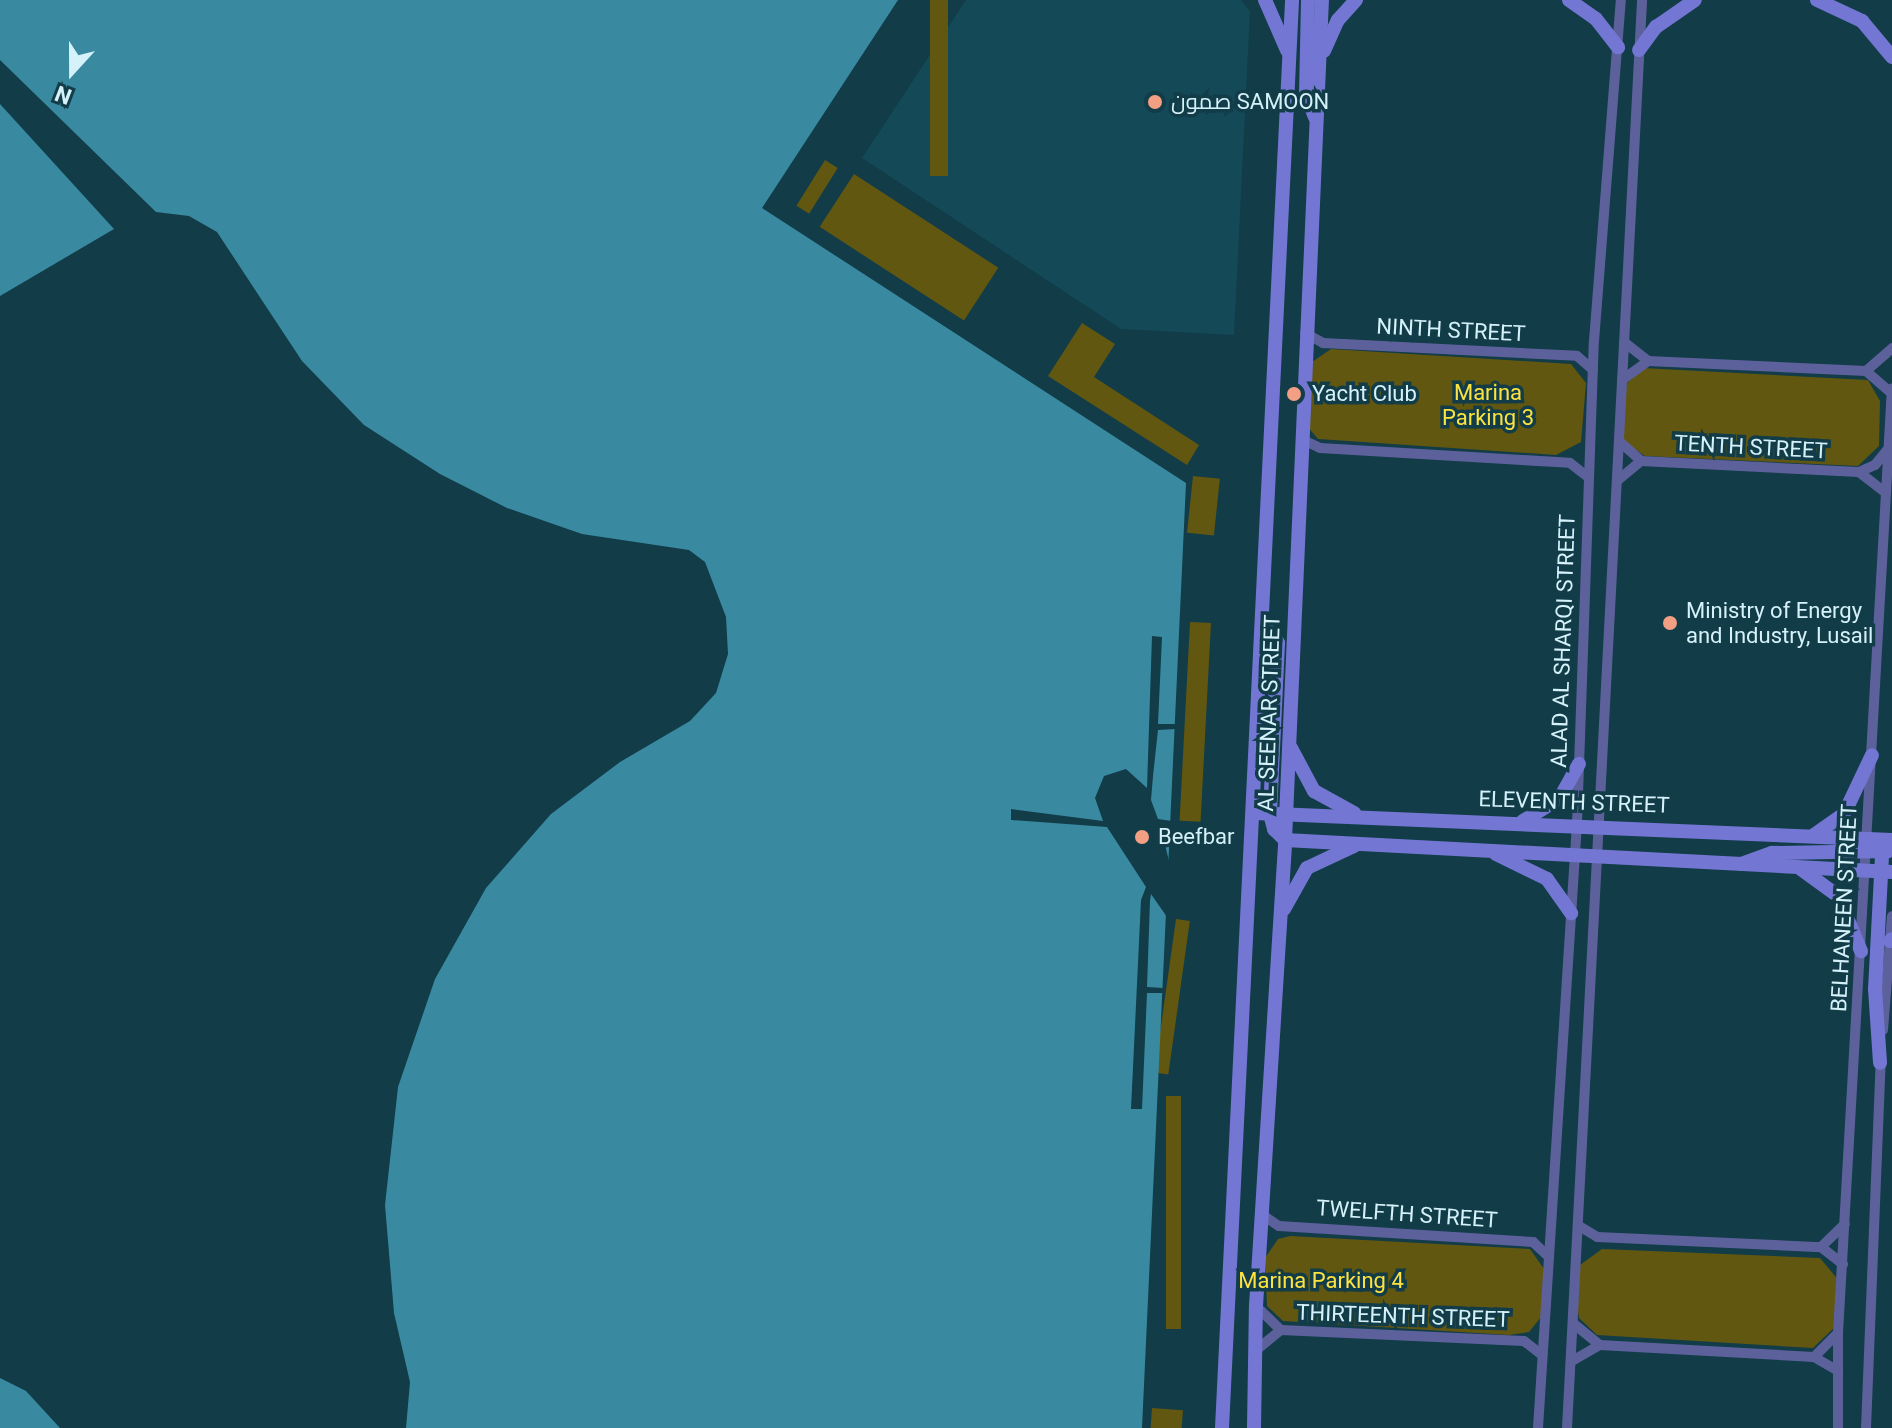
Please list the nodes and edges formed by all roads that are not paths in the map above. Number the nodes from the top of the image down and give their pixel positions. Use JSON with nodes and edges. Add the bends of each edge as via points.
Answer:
{"nodes":[{"id":1,"x":1265,"y":0,"type":"edge"},
{"id":2,"x":1292,"y":0,"type":"edge"},
{"id":3,"x":1308,"y":0,"type":"edge"},
{"id":4,"x":1322,"y":0,"type":"edge"},
{"id":5,"x":1356,"y":0,"type":"edge"},
{"id":6,"x":1569,"y":0,"type":"edge"},
{"id":7,"x":1621,"y":0,"type":"edge"},
{"id":8,"x":1642,"y":0,"type":"edge"},
{"id":9,"x":1695,"y":0,"type":"edge"},
{"id":10,"x":1817,"y":0,"type":"edge"},
{"id":11,"x":1618,"y":47,"type":"junction"},
{"id":12,"x":1639,"y":50,"type":"junction"},
{"id":13,"x":1892,"y":57,"type":"edge"},
{"id":14,"x":1291,"y":58,"type":"junction"},
{"id":15,"x":1320,"y":63,"type":"junction"},
{"id":16,"x":1317,"y":121,"type":"junction"},
{"id":17,"x":1305,"y":333,"type":"junction"},
{"id":18,"x":1594,"y":341,"type":"junction"},
{"id":19,"x":1624,"y":342,"type":"junction"},
{"id":20,"x":1323,"y":343,"type":"junction"},
{"id":21,"x":1892,"y":348,"type":"edge"},
{"id":22,"x":1577,"y":356,"type":"junction"},
{"id":23,"x":1304,"y":357,"type":"junction"},
{"id":24,"x":1648,"y":361,"type":"junction"},
{"id":25,"x":1593,"y":370,"type":"junction"},
{"id":26,"x":1866,"y":371,"type":"junction"},
{"id":27,"x":1622,"y":380,"type":"junction"},
{"id":28,"x":1892,"y":392,"type":"edge"},
{"id":29,"x":1303,"y":440,"type":"junction"},
{"id":30,"x":1619,"y":441,"type":"junction"},
{"id":31,"x":1320,"y":448,"type":"junction"},
{"id":32,"x":1588,"y":448,"type":"junction"},
{"id":33,"x":1889,"y":449,"type":"junction"},
{"id":34,"x":1641,"y":461,"type":"junction"},
{"id":35,"x":1302,"y":462,"type":"junction"},
{"id":36,"x":1570,"y":463,"type":"junction"},
{"id":37,"x":1859,"y":472,"type":"junction"},
{"id":38,"x":1588,"y":477,"type":"junction"},
{"id":39,"x":1617,"y":481,"type":"junction"},
{"id":40,"x":1886,"y":493,"type":"junction"},
{"id":41,"x":1290,"y":745,"type":"junction"},
{"id":42,"x":1872,"y":755,"type":"junction"},
{"id":43,"x":1579,"y":764,"type":"junction"},
{"id":44,"x":1262,"y":814,"type":"junction"},
{"id":45,"x":1287,"y":814,"type":"junction"},
{"id":46,"x":1362,"y":817,"type":"junction"},
{"id":47,"x":1521,"y":822,"type":"junction"},
{"id":48,"x":1577,"y":823,"type":"junction"},
{"id":49,"x":1599,"y":825,"type":"junction"},
{"id":50,"x":1812,"y":836,"type":"junction"},
{"id":51,"x":1868,"y":839,"type":"junction"},
{"id":52,"x":1285,"y":840,"type":"junction"},
{"id":53,"x":1892,"y":840,"type":"edge"},
{"id":54,"x":1358,"y":844,"type":"junction"},
{"id":55,"x":1488,"y":851,"type":"junction"},
{"id":56,"x":1575,"y":856,"type":"junction"},
{"id":57,"x":1597,"y":857,"type":"junction"},
{"id":58,"x":1882,"y":860,"type":"edge"},
{"id":59,"x":1740,"y":864,"type":"junction"},
{"id":60,"x":1797,"y":867,"type":"junction"},
{"id":61,"x":1571,"y":913,"type":"junction"},
{"id":62,"x":1281,"y":916,"type":"junction"},
{"id":63,"x":1892,"y":916,"type":"edge"},
{"id":64,"x":1891,"y":940,"type":"edge"},
{"id":65,"x":1861,"y":951,"type":"junction"},
{"id":66,"x":1880,"y":1063,"type":"junction"},
{"id":67,"x":1264,"y":1216,"type":"junction"},
{"id":68,"x":1845,"y":1224,"type":"junction"},
{"id":69,"x":1279,"y":1226,"type":"junction"},
{"id":70,"x":1550,"y":1226,"type":"junction"},
{"id":71,"x":1579,"y":1226,"type":"junction"},
{"id":72,"x":1597,"y":1237,"type":"junction"},
{"id":73,"x":1262,"y":1240,"type":"junction"},
{"id":74,"x":1533,"y":1242,"type":"junction"},
{"id":75,"x":1821,"y":1247,"type":"junction"},
{"id":76,"x":1577,"y":1251,"type":"junction"},
{"id":77,"x":1548,"y":1256,"type":"junction"},
{"id":78,"x":1843,"y":1264,"type":"junction"},
{"id":79,"x":1256,"y":1306,"type":"junction"},
{"id":80,"x":1544,"y":1324,"type":"junction"},
{"id":81,"x":1574,"y":1324,"type":"junction"},
{"id":82,"x":1281,"y":1330,"type":"junction"},
{"id":83,"x":1838,"y":1333,"type":"junction"},
{"id":84,"x":1524,"y":1341,"type":"junction"},
{"id":85,"x":1600,"y":1345,"type":"junction"},
{"id":86,"x":1255,"y":1352,"type":"junction"},
{"id":87,"x":1542,"y":1355,"type":"junction"},
{"id":88,"x":1814,"y":1357,"type":"junction"},
{"id":89,"x":1572,"y":1361,"type":"junction"},
{"id":90,"x":1838,"y":1371,"type":"junction"},
{"id":91,"x":1222,"y":1428,"type":"edge"},
{"id":92,"x":1254,"y":1428,"type":"edge"},
{"id":93,"x":1538,"y":1428,"type":"edge"},
{"id":94,"x":1567,"y":1428,"type":"edge"},
{"id":95,"x":1838,"y":1428,"type":"edge"},
{"id":96,"x":1866,"y":1428,"type":"edge"}],
"edges":[{"from":1,"to":14,"type":"street"},
{"from":2,"to":14,"type":"street","name":"AL SEENAR STREET"},
{"from":3,"to":16,"type":"street","via":[[1306,95]]},
{"from":4,"to":15,"type":"street","name":"AL SEENAR STREET"},
{"from":5,"to":15,"type":"street","via":[[1338,20]]},
{"from":6,"to":11,"type":"street","via":[[1596,19]]},
{"from":7,"to":11,"type":"street","name":"ALAD AL SHARQI STREET"},
{"from":8,"to":12,"type":"street","name":"ALAD AL SHARQI STREET"},
{"from":9,"to":12,"type":"street","via":[[1656,27]]},
{"from":10,"to":13,"type":"street","via":[[1862,21]]},
{"from":11,"to":18,"type":"street","name":"ALAD AL SHARQI STREET"},
{"from":12,"to":19,"type":"street","name":"ALAD AL SHARQI STREET"},
{"from":14,"to":44,"type":"street","name":"AL SEENAR STREET","via":[[1264,625],[1278,643]]},
{"from":15,"to":16,"type":"street","name":"AL SEENAR STREET"},
{"from":16,"to":17,"type":"street","name":"AL SEENAR STREET"},
{"from":17,"to":20,"type":"street","name":"NINTH STREET"},
{"from":17,"to":23,"type":"street","name":"AL SEENAR STREET"},
{"from":18,"to":22,"type":"street"},
{"from":18,"to":25,"type":"street","name":"ALAD AL SHARQI STREET"},
{"from":19,"to":24,"type":"street"},
{"from":19,"to":27,"type":"street","name":"ALAD AL SHARQI STREET"},
{"from":20,"to":22,"type":"street","name":"NINTH STREET"},
{"from":20,"to":23,"type":"street"},
{"from":21,"to":26,"type":"street"},
{"from":22,"to":25,"type":"street"},
{"from":23,"to":29,"type":"street","name":"AL SEENAR STREET"},
{"from":24,"to":26,"type":"street"},
{"from":24,"to":27,"type":"street"},
{"from":25,"to":32,"type":"street","name":"ALAD AL SHARQI STREET"},
{"from":26,"to":28,"type":"street"},
{"from":27,"to":30,"type":"street","name":"ALAD AL SHARQI STREET"},
{"from":28,"to":33,"type":"street","name":"BELHANEEN STREET"},
{"from":29,"to":31,"type":"street"},
{"from":29,"to":35,"type":"street","name":"AL SEENAR STREET"},
{"from":30,"to":34,"type":"street"},
{"from":30,"to":39,"type":"street","name":"ALAD AL SHARQI STREET"},
{"from":31,"to":35,"type":"street"},
{"from":31,"to":36,"type":"street"},
{"from":32,"to":36,"type":"street"},
{"from":32,"to":38,"type":"street","name":"ALAD AL SHARQI STREET"},
{"from":33,"to":37,"type":"street","via":[[1875,465]]},
{"from":33,"to":40,"type":"street","name":"BELHANEEN STREET"},
{"from":34,"to":37,"type":"street","name":"TENTH STREET"},
{"from":34,"to":39,"type":"street"},
{"from":35,"to":41,"type":"street","name":"AL SEENAR STREET"},
{"from":36,"to":38,"type":"street"},
{"from":37,"to":40,"type":"street"},
{"from":38,"to":43,"type":"street","name":"ALAD AL SHARQI STREET"},
{"from":39,"to":49,"type":"street","name":"ALAD AL SHARQI STREET"},
{"from":40,"to":42,"type":"street","name":"BELHANEEN STREET"},
{"from":41,"to":45,"type":"street","name":"AL SEENAR STREET"},
{"from":41,"to":46,"type":"street","via":[[1314,791]]},
{"from":42,"to":50,"type":"street","via":[[1844,814]]},
{"from":42,"to":51,"type":"street","name":"BELHANEEN STREET"},
{"from":43,"to":47,"type":"street","via":[[1560,798]]},
{"from":43,"to":48,"type":"street","name":"ALAD AL SHARQI STREET"},
{"from":44,"to":45,"type":"street","name":"ELEVENTH STREET"},
{"from":44,"to":52,"type":"street"},
{"from":44,"to":91,"type":"street","name":"AL SEENAR STREET"},
{"from":45,"to":46,"type":"street","name":"ELEVENTH STREET"},
{"from":45,"to":52,"type":"street","name":"AL SEENAR STREET"},
{"from":46,"to":47,"type":"street","name":"ELEVENTH STREET"},
{"from":47,"to":48,"type":"street","name":"ELEVENTH STREET"},
{"from":48,"to":49,"type":"street","name":"ELEVENTH STREET"},
{"from":48,"to":56,"type":"street","name":"ALAD AL SHARQI STREET"},
{"from":49,"to":50,"type":"street","name":"ELEVENTH STREET"},
{"from":49,"to":57,"type":"street","name":"ALAD AL SHARQI STREET"},
{"from":50,"to":51,"type":"street","name":"ELEVENTH STREET"},
{"from":51,"to":53,"type":"street","name":"ELEVENTH STREET"},
{"from":51,"to":58,"type":"street"},
{"from":52,"to":54,"type":"street"},
{"from":52,"to":62,"type":"street","name":"AL SEENAR STREET"},
{"from":54,"to":55,"type":"street"},
{"from":54,"to":62,"type":"street","via":[[1307,868]]},
{"from":55,"to":56,"type":"street"},
{"from":55,"to":61,"type":"street","via":[[1547,879]]},
{"from":56,"to":57,"type":"street"},
{"from":56,"to":61,"type":"street","name":"ALAD AL SHARQI STREET"},
{"from":57,"to":59,"type":"street"},
{"from":57,"to":71,"type":"street","name":"ALAD AL SHARQI STREET"},
{"from":58,"to":59,"type":"street","via":[[1772,853]]},
{"from":58,"to":60,"type":"street"},
{"from":58,"to":65,"type":"street","name":"BELHANEEN STREET"},
{"from":58,"to":66,"type":"street","via":[[1875,989]]},
{"from":59,"to":60,"type":"street"},
{"from":60,"to":65,"type":"street","via":[[1830,886]]},
{"from":61,"to":70,"type":"street","name":"ALAD AL SHARQI STREET"},
{"from":62,"to":67,"type":"street","name":"AL SEENAR STREET"},
{"from":63,"to":64,"type":"street","name":"BELHANEEN STREET"},
{"from":64,"to":66,"type":"street","name":"BELHANEEN STREET"},
{"from":65,"to":68,"type":"street","name":"BELHANEEN STREET"},
{"from":66,"to":96,"type":"street","name":"BELHANEEN STREET"},
{"from":67,"to":69,"type":"street"},
{"from":67,"to":73,"type":"street","name":"AL SEENAR STREET"},
{"from":68,"to":75,"type":"street"},
{"from":68,"to":78,"type":"street","name":"BELHANEEN STREET"},
{"from":69,"to":73,"type":"street"},
{"from":69,"to":74,"type":"street","name":"TWELFTH STREET"},
{"from":70,"to":74,"type":"street"},
{"from":70,"to":77,"type":"street","name":"ALAD AL SHARQI STREET"},
{"from":71,"to":72,"type":"street"},
{"from":71,"to":76,"type":"street","name":"ALAD AL SHARQI STREET"},
{"from":72,"to":75,"type":"street"},
{"from":72,"to":76,"type":"street"},
{"from":73,"to":79,"type":"street","name":"AL SEENAR STREET"},
{"from":74,"to":77,"type":"street"},
{"from":75,"to":78,"type":"street"},
{"from":76,"to":81,"type":"street","name":"ALAD AL SHARQI STREET"},
{"from":77,"to":80,"type":"street","name":"ALAD AL SHARQI STREET"},
{"from":78,"to":83,"type":"street","name":"BELHANEEN STREET"},
{"from":79,"to":82,"type":"street","name":"THIRTEENTH STREET"},
{"from":79,"to":86,"type":"street","name":"AL SEENAR STREET"},
{"from":80,"to":84,"type":"street","name":"THIRTEENTH STREET"},
{"from":80,"to":87,"type":"street","name":"ALAD AL SHARQI STREET"},
{"from":81,"to":85,"type":"street"},
{"from":81,"to":89,"type":"street","name":"ALAD AL SHARQI STREET"},
{"from":82,"to":84,"type":"street","name":"THIRTEENTH STREET"},
{"from":82,"to":86,"type":"street","name":"THIRTEENTH STREET"},
{"from":83,"to":88,"type":"street"},
{"from":83,"to":90,"type":"street","name":"BELHANEEN STREET"},
{"from":84,"to":87,"type":"street","name":"THIRTEENTH STREET"},
{"from":85,"to":88,"type":"street"},
{"from":85,"to":89,"type":"street"},
{"from":86,"to":92,"type":"street","name":"AL SEENAR STREET"},
{"from":87,"to":93,"type":"street","name":"ALAD AL SHARQI STREET"},
{"from":88,"to":90,"type":"street"},
{"from":89,"to":94,"type":"street","name":"ALAD AL SHARQI STREET"},
{"from":90,"to":95,"type":"street","name":"BELHANEEN STREET"}]}
